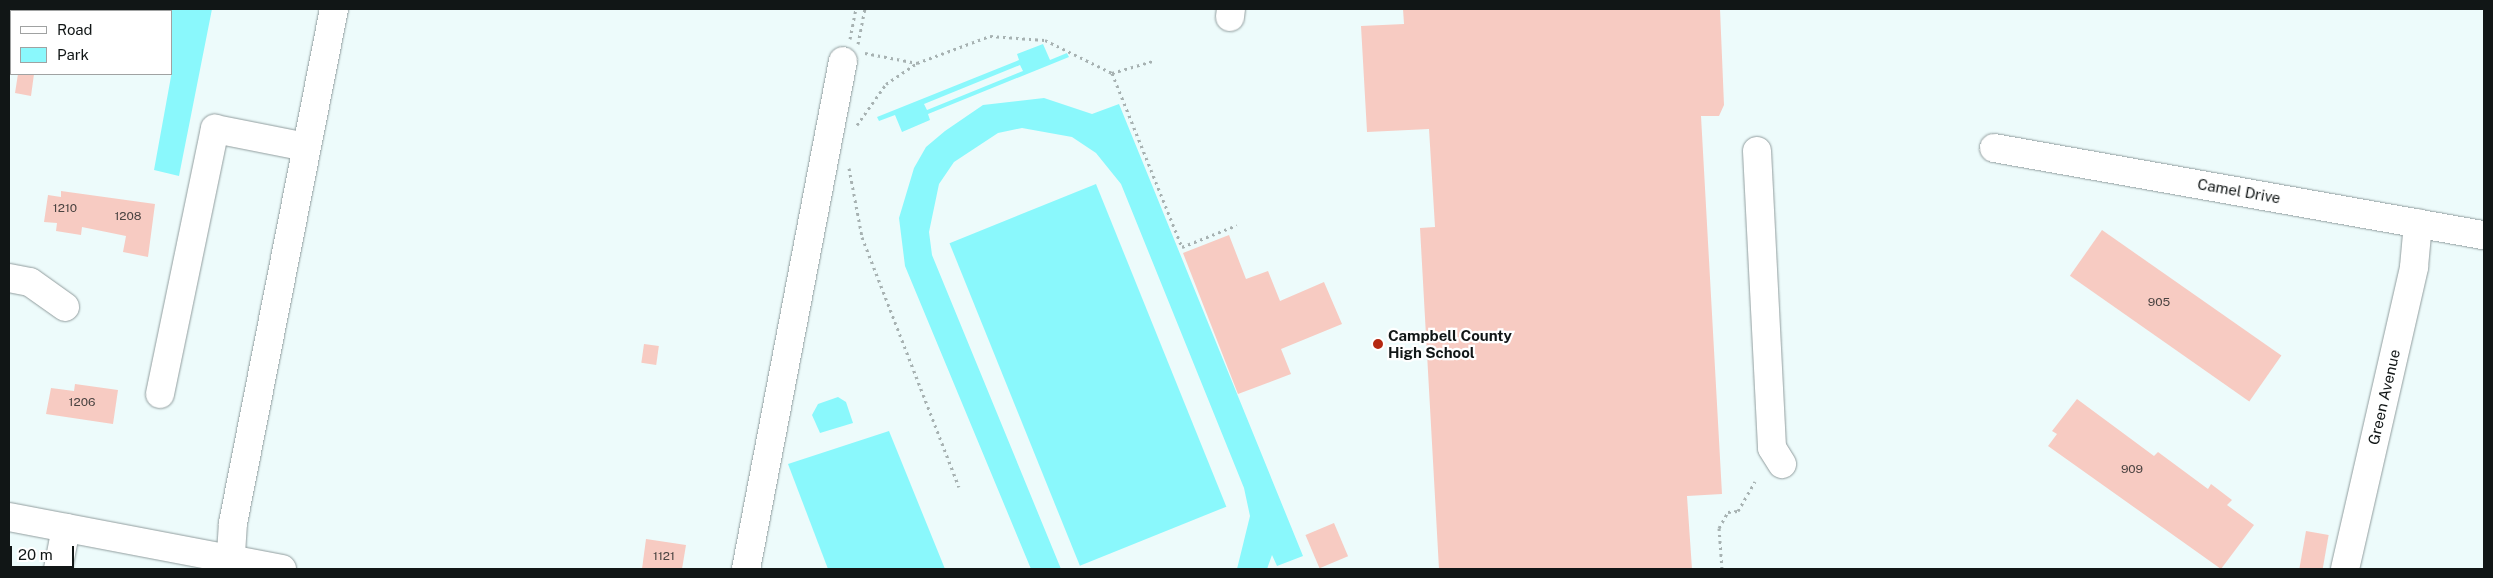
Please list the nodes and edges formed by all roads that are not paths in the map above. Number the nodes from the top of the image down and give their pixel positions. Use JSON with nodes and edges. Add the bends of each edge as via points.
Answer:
{"nodes":[{"id":1,"x":334,"y":9,"type":"edge"},
{"id":2,"x":850,"y":56,"type":"road end"},
{"id":3,"x":306,"y":147,"type":"junction"},
{"id":4,"x":1994,"y":148,"type":"dead end"},
{"id":5,"x":1757,"y":151,"type":"dead end"},
{"id":6,"x":2418,"y":223,"type":"junction"},
{"id":7,"x":2484,"y":235,"type":"edge"},
{"id":8,"x":9,"y":278,"type":"edge"},
{"id":9,"x":64,"y":306,"type":"dead end"},
{"id":10,"x":160,"y":394,"type":"dead end"},
{"id":11,"x":1782,"y":464,"type":"dead end"},
{"id":12,"x":9,"y":517,"type":"edge"},
{"id":13,"x":66,"y":528,"type":"junction"},
{"id":14,"x":230,"y":564,"type":"edge"},
{"id":15,"x":58,"y":569,"type":"edge"},
{"id":16,"x":282,"y":569,"type":"edge"},
{"id":17,"x":746,"y":569,"type":"edge"},
{"id":18,"x":2345,"y":569,"type":"edge"}],
"edges":[{"from":1,"to":3,"type":"street"},
{"from":2,"to":17,"type":"street"},
{"from":3,"to":10,"type":"street","via":[[215,129]]},
{"from":3,"to":14,"type":"street","via":[[233,523]]},
{"from":4,"to":6,"type":"street","name":"Camel Drive"},
{"from":5,"to":11,"type":"street","via":[[1772,448]]},
{"from":6,"to":7,"type":"street","name":"Camel Drive"},
{"from":6,"to":18,"type":"street","name":"Green Avenue","via":[[2414,267]]},
{"from":8,"to":9,"type":"street","via":[[30,282]]},
{"from":12,"to":13,"type":"street"},
{"from":13,"to":14,"type":"street"},
{"from":13,"to":15,"type":"street"},
{"from":14,"to":16,"type":"street"}]}
